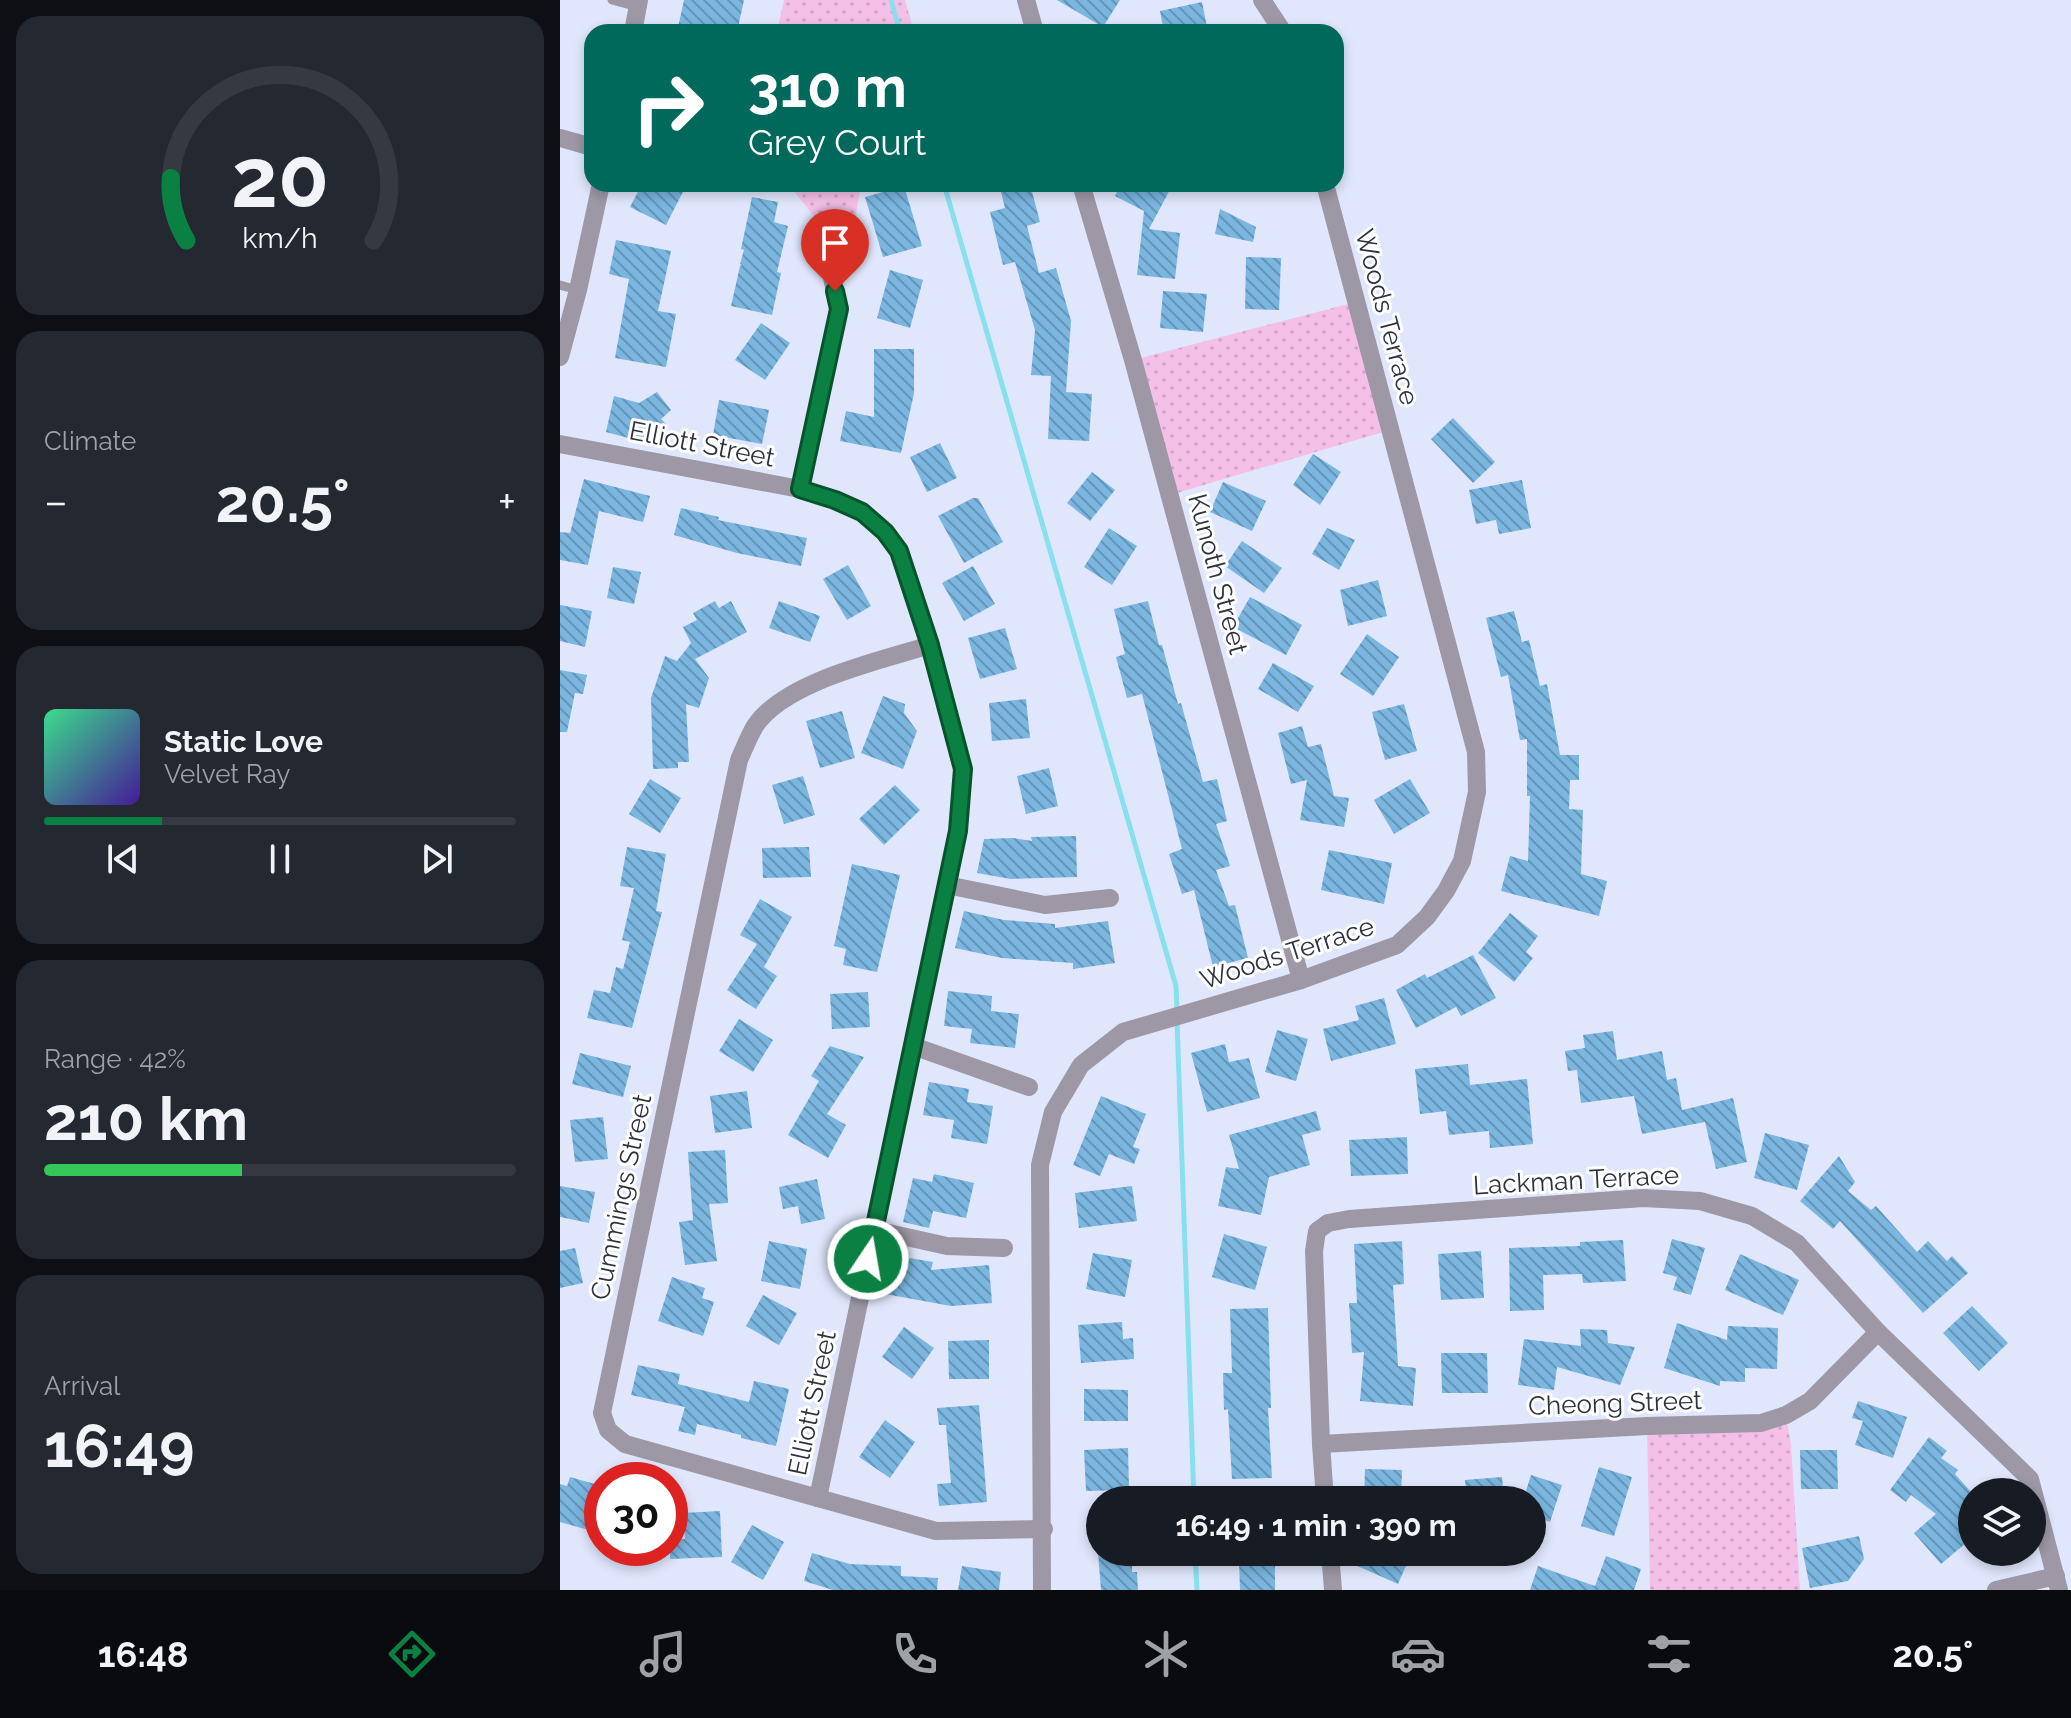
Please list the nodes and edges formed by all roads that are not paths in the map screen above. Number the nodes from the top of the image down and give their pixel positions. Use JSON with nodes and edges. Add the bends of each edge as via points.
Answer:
{"nodes":[{"id":1,"x":612,"y":0,"type":"edge"},
{"id":2,"x":1026,"y":0,"type":"edge"},
{"id":3,"x":1262,"y":0,"type":"edge"},
{"id":4,"x":638,"y":4,"type":"edge"},
{"id":5,"x":634,"y":24,"type":"edge"},
{"id":6,"x":1033,"y":24,"type":"edge"},
{"id":7,"x":1278,"y":24,"type":"edge"},
{"id":8,"x":560,"y":138,"type":"edge"},
{"id":9,"x":584,"y":145,"type":"edge"},
{"id":10,"x":599,"y":192,"type":"edge"},
{"id":11,"x":1083,"y":192,"type":"edge"},
{"id":12,"x":1327,"y":192,"type":"edge"},
{"id":13,"x":831,"y":273,"type":"dead end"},
{"id":14,"x":569,"y":287,"type":"edge"},
{"id":15,"x":560,"y":357,"type":"edge"},
{"id":16,"x":560,"y":444,"type":"edge"},
{"id":17,"x":800,"y":489,"type":"junction"},
{"id":18,"x":930,"y":645,"type":"junction"},
{"id":19,"x":947,"y":885,"type":"junction"},
{"id":20,"x":1110,"y":898,"type":"dead end"},
{"id":21,"x":1301,"y":980,"type":"junction"},
{"id":22,"x":913,"y":1046,"type":"junction"},
{"id":23,"x":1029,"y":1087,"type":"dead end"},
{"id":24,"x":875,"y":1230,"type":"junction"},
{"id":25,"x":1004,"y":1248,"type":"dead end"},
{"id":26,"x":1878,"y":1332,"type":"junction"},
{"id":27,"x":1321,"y":1444,"type":"junction"},
{"id":28,"x":1324,"y":1486,"type":"edge"},
{"id":29,"x":818,"y":1498,"type":"junction"},
{"id":30,"x":1044,"y":1529,"type":"junction"},
{"id":31,"x":1331,"y":1566,"type":"edge"},
{"id":32,"x":2057,"y":1583,"type":"edge"},
{"id":33,"x":1042,"y":1590,"type":"edge"},
{"id":34,"x":1333,"y":1590,"type":"edge"},
{"id":35,"x":1996,"y":1590,"type":"edge"}],
"edges":[{"from":1,"to":4,"type":"lane"},
{"from":2,"to":6,"type":"street"},
{"from":3,"to":7,"type":"street"},
{"from":4,"to":5,"type":"street"},
{"from":8,"to":9,"type":"street"},
{"from":10,"to":14,"type":"street"},
{"from":11,"to":21,"type":"street","name":"Kunoth Street"},
{"from":12,"to":21,"type":"street","name":"Woods Terrace","via":[[1476,752],[1477,792],[1462,861],[1427,917],[1397,945]]},
{"from":13,"to":17,"type":"street","via":[[839,309]]},
{"from":14,"to":15,"type":"street"},
{"from":16,"to":17,"type":"street","name":"Elliott Street"},
{"from":17,"to":18,"type":"street","name":"Elliott Street","via":[[862,512],[885,532],[899,551]]},
{"from":18,"to":19,"type":"street","name":"Elliott Street","via":[[963,769]]},
{"from":18,"to":29,"type":"street","name":"Cummings Street","via":[[813,683],[777,703],[755,726],[739,760],[602,1413],[608,1430],[625,1444]]},
{"from":19,"to":20,"type":"street","via":[[1045,905]]},
{"from":19,"to":22,"type":"street","name":"Elliott Street"},
{"from":21,"to":30,"type":"street","name":"Woods Terrace","via":[[1123,1032],[1081,1065],[1053,1112],[1040,1165]]},
{"from":22,"to":23,"type":"street"},
{"from":22,"to":24,"type":"street","name":"Elliott Street"},
{"from":24,"to":25,"type":"street","via":[[947,1246]]},
{"from":24,"to":29,"type":"street","name":"Elliott Street"},
{"from":26,"to":27,"type":"street","name":"Cheong Street","via":[[1810,1401],[1761,1423]]},
{"from":26,"to":27,"type":"street","name":"Lackman Terrace","via":[[1797,1243],[1752,1216],[1700,1201],[1643,1198],[1328,1223],[1317,1231],[1314,1251]]},
{"from":26,"to":32,"type":"street","name":"Lackman Terrace","via":[[2030,1479]]},
{"from":27,"to":28,"type":"street","name":"Lackman Terrace"},
{"from":29,"to":30,"type":"street","name":"Cummings Street","via":[[936,1531]]},
{"from":30,"to":33,"type":"street","name":"Woods Terrace"},
{"from":31,"to":34,"type":"street"},
{"from":32,"to":35,"type":"street"}]}
